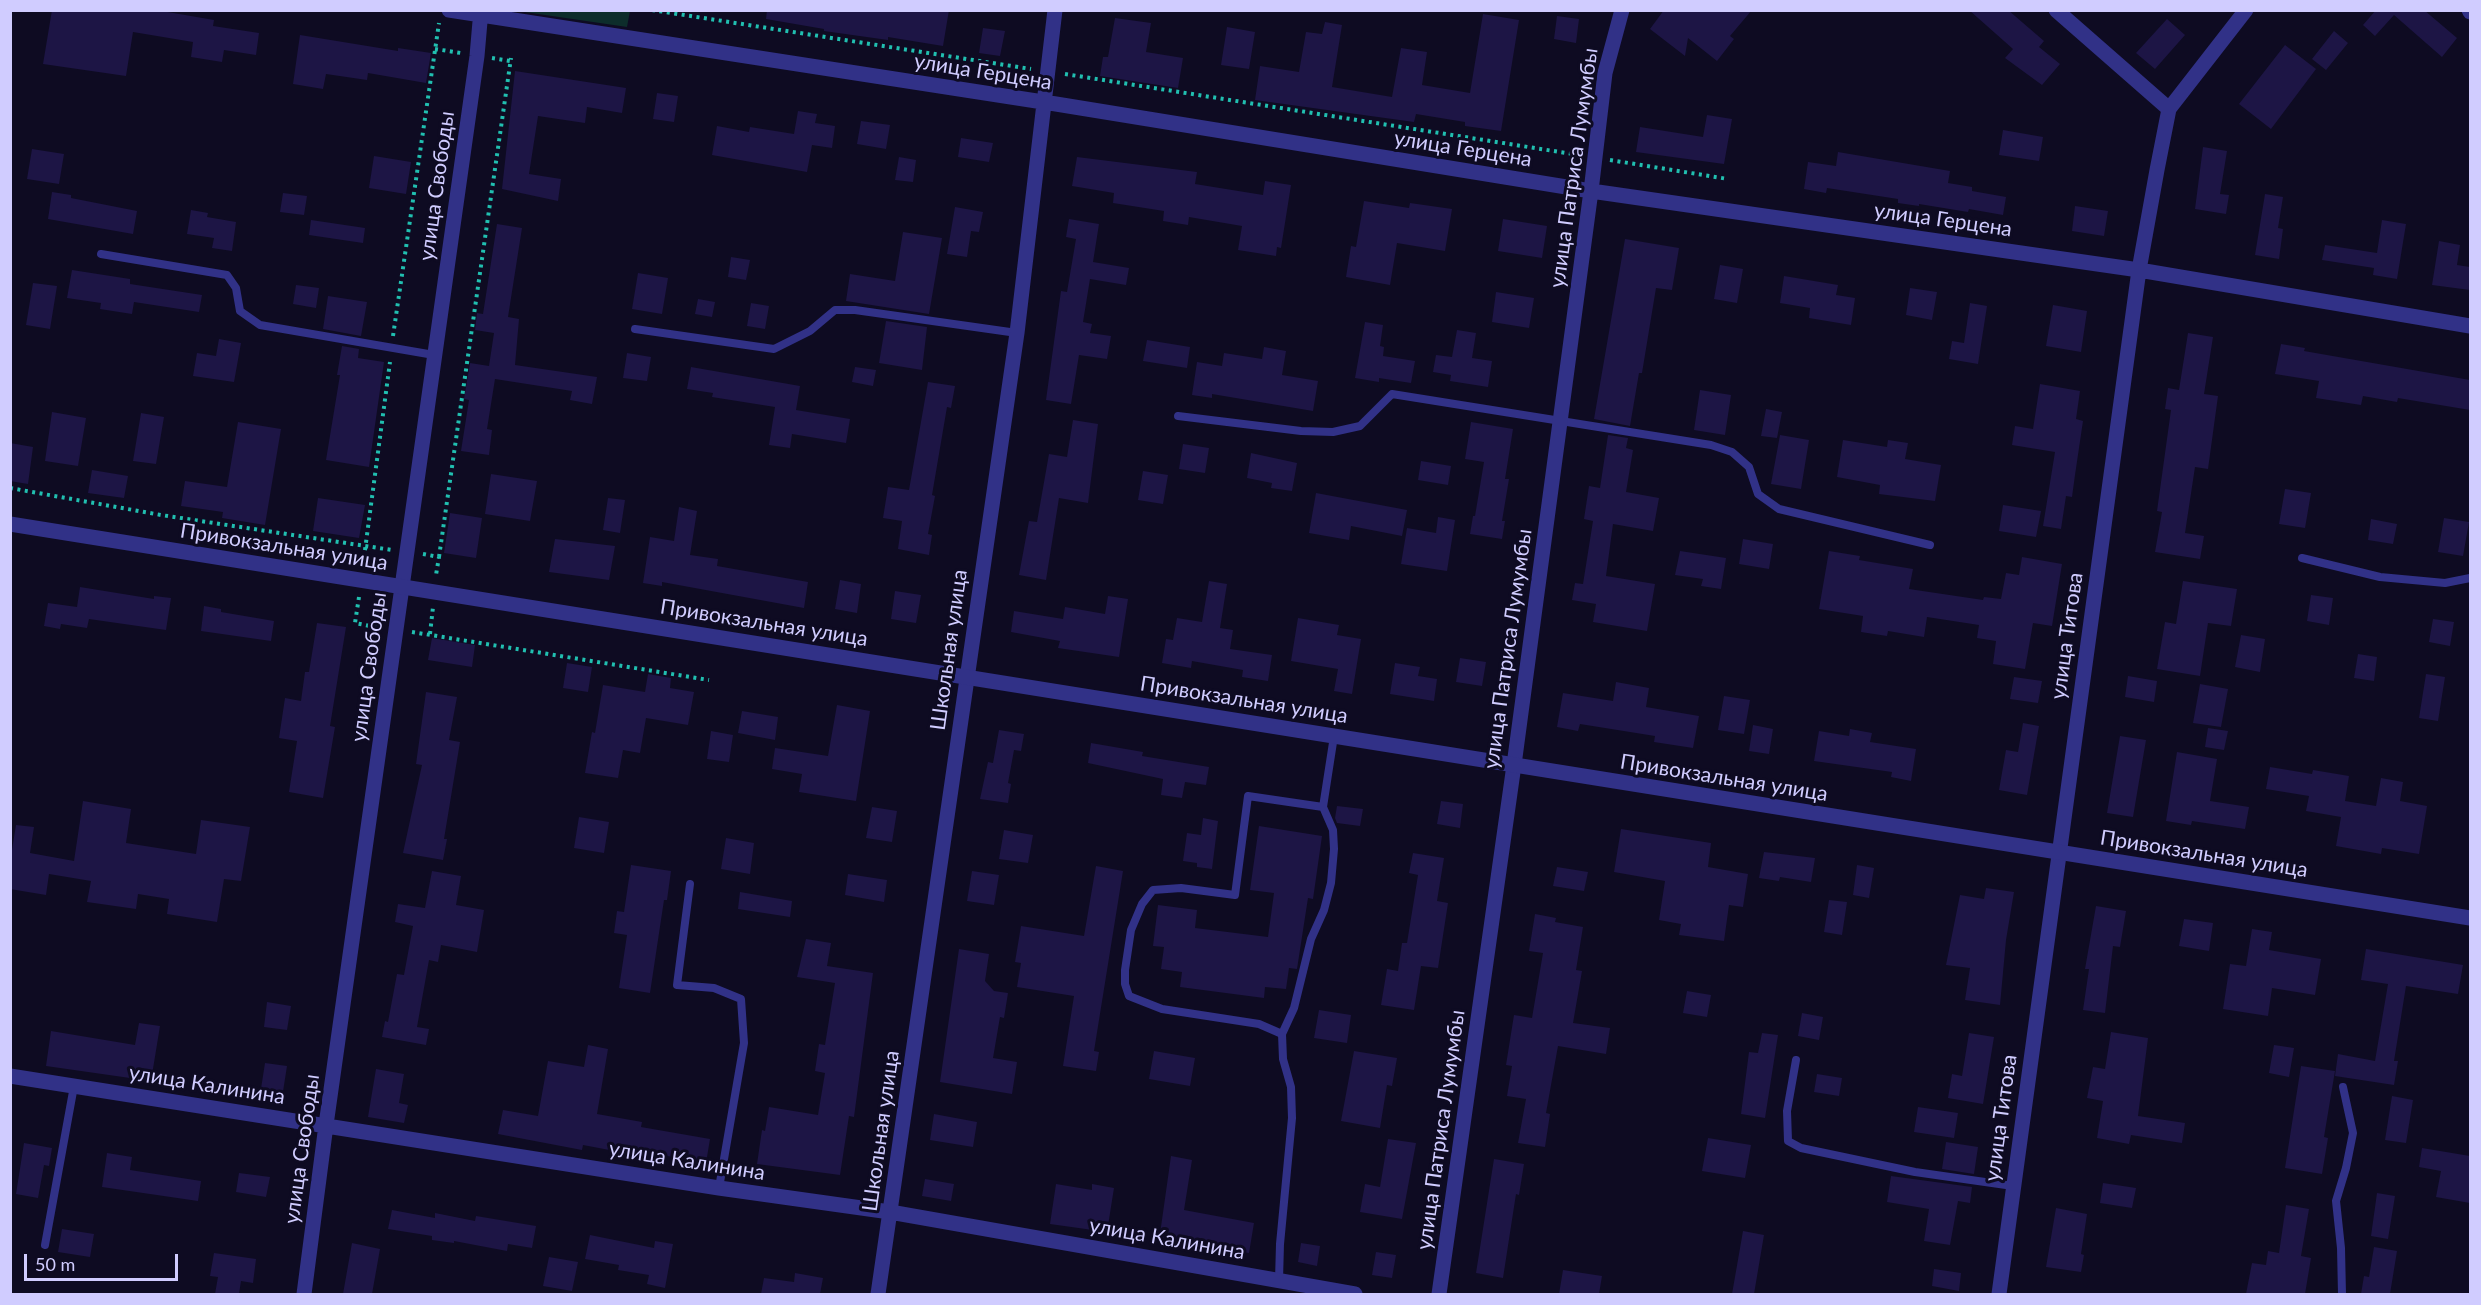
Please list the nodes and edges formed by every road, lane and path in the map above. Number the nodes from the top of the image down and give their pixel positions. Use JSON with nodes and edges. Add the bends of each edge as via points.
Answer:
{"nodes":[{"id":1,"x":652,"y":10,"type":"edge"},
{"id":2,"x":1055,"y":10,"type":"edge"},
{"id":3,"x":1622,"y":10,"type":"edge"},
{"id":4,"x":2056,"y":10,"type":"edge"},
{"id":5,"x":2246,"y":10,"type":"edge"},
{"id":6,"x":481,"y":13,"type":"edge"},
{"id":7,"x":444,"y":15,"type":"edge"},
{"id":8,"x":511,"y":58,"type":"dead end"},
{"id":9,"x":1047,"y":72,"type":"junction"},
{"id":10,"x":1043,"y":102,"type":"junction"},
{"id":11,"x":2169,"y":109,"type":"junction"},
{"id":12,"x":1595,"y":158,"type":"junction"},
{"id":13,"x":1728,"y":179,"type":"dead end"},
{"id":14,"x":1591,"y":191,"type":"junction"},
{"id":15,"x":101,"y":254,"type":"dead end"},
{"id":16,"x":2139,"y":270,"type":"junction"},
{"id":17,"x":2470,"y":326,"type":"edge"},
{"id":18,"x":635,"y":329,"type":"dead end"},
{"id":19,"x":1017,"y":333,"type":"junction"},
{"id":20,"x":392,"y":347,"type":"junction"},
{"id":21,"x":434,"y":355,"type":"junction"},
{"id":22,"x":1178,"y":416,"type":"dead end"},
{"id":23,"x":1560,"y":420,"type":"junction"},
{"id":24,"x":10,"y":488,"type":"edge"},
{"id":25,"x":10,"y":524,"type":"edge"},
{"id":26,"x":1930,"y":545,"type":"dead end"},
{"id":27,"x":365,"y":546,"type":"junction"},
{"id":28,"x":406,"y":552,"type":"junction"},
{"id":29,"x":438,"y":557,"type":"junction"},
{"id":30,"x":2302,"y":558,"type":"dead end"},
{"id":31,"x":2470,"y":578,"type":"edge"},
{"id":32,"x":361,"y":580,"type":"junction"},
{"id":33,"x":402,"y":587,"type":"junction"},
{"id":34,"x":435,"y":592,"type":"junction"},
{"id":35,"x":396,"y":630,"type":"junction"},
{"id":36,"x":430,"y":634,"type":"junction"},
{"id":37,"x":966,"y":678,"type":"junction"},
{"id":38,"x":709,"y":680,"type":"dead end"},
{"id":39,"x":1334,"y":736,"type":"junction"},
{"id":40,"x":1514,"y":765,"type":"junction"},
{"id":41,"x":1323,"y":807,"type":"junction"},
{"id":42,"x":2059,"y":852,"type":"junction"},
{"id":43,"x":690,"y":884,"type":"dead end"},
{"id":44,"x":2470,"y":918,"type":"edge"},
{"id":45,"x":1282,"y":1034,"type":"junction"},
{"id":46,"x":1796,"y":1060,"type":"dead end"},
{"id":47,"x":10,"y":1076,"type":"edge"},
{"id":48,"x":74,"y":1086,"type":"junction"},
{"id":49,"x":2343,"y":1088,"type":"dead end"},
{"id":50,"x":326,"y":1125,"type":"junction"},
{"id":51,"x":2013,"y":1186,"type":"junction"},
{"id":52,"x":719,"y":1188,"type":"junction"},
{"id":53,"x":890,"y":1212,"type":"junction"},
{"id":54,"x":45,"y":1245,"type":"dead end"},
{"id":55,"x":1279,"y":1280,"type":"junction"},
{"id":56,"x":304,"y":1294,"type":"edge"},
{"id":57,"x":878,"y":1294,"type":"edge"},
{"id":58,"x":1355,"y":1294,"type":"edge"},
{"id":59,"x":1438,"y":1294,"type":"edge"},
{"id":60,"x":1999,"y":1294,"type":"edge"},
{"id":61,"x":2342,"y":1294,"type":"edge"}],
"edges":[{"from":1,"to":9,"type":"path"},
{"from":2,"to":9,"type":"street","name":"Школьная улица"},
{"from":3,"to":12,"type":"street","name":"улица Патриса Лумумбы","via":[[1605,73]]},
{"from":4,"to":11,"type":"street"},
{"from":5,"to":11,"type":"street","name":"улица Титова"},
{"from":6,"to":7,"type":"street","name":"улица Герцена"},
{"from":6,"to":10,"type":"street","name":"улица Герцена"},
{"from":6,"to":21,"type":"street","name":"улица Свободы"},
{"from":7,"to":20,"type":"path"},
{"from":8,"to":29,"type":"path"},
{"from":9,"to":10,"type":"street","name":"Школьная улица"},
{"from":9,"to":12,"type":"path"},
{"from":10,"to":14,"type":"street","name":"улица Герцена"},
{"from":10,"to":19,"type":"street","name":"Школьная улица"},
{"from":11,"to":16,"type":"street","name":"улица Титова"},
{"from":12,"to":13,"type":"path"},
{"from":12,"to":14,"type":"street","name":"улица Патриса Лумумбы"},
{"from":14,"to":16,"type":"street","name":"улица Герцена"},
{"from":14,"to":23,"type":"street","name":"улица Патриса Лумумбы"},
{"from":15,"to":20,"type":"lane","via":[[227,275],[236,288],[240,311],[260,325]]},
{"from":16,"to":17,"type":"street","name":"улица Герцена"},
{"from":16,"to":42,"type":"street","name":"улица Титова"},
{"from":18,"to":19,"type":"lane","via":[[774,349],[810,331],[835,310],[855,310]]},
{"from":19,"to":37,"type":"street","name":"Школьная улица"},
{"from":20,"to":21,"type":"lane"},
{"from":20,"to":27,"type":"path"},
{"from":21,"to":28,"type":"street","name":"улица Свободы"},
{"from":22,"to":23,"type":"lane","via":[[1333,432],[1360,426],[1392,394]]},
{"from":23,"to":26,"type":"lane","via":[[1711,445],[1732,452],[1749,467],[1758,494],[1779,509]]},
{"from":23,"to":40,"type":"street","name":"улица Патриса Лумумбы"},
{"from":24,"to":27,"type":"path"},
{"from":25,"to":32,"type":"street","name":"Привокзальная улица"},
{"from":27,"to":28,"type":"path"},
{"from":27,"to":32,"type":"path"},
{"from":28,"to":29,"type":"path"},
{"from":28,"to":33,"type":"street","name":"улица Свободы"},
{"from":29,"to":34,"type":"path"},
{"from":30,"to":31,"type":"lane","via":[[2380,577],[2445,583]]},
{"from":32,"to":33,"type":"street","name":"Привокзальная улица"},
{"from":32,"to":35,"type":"path","via":[[355,623]]},
{"from":33,"to":34,"type":"street","name":"Привокзальная улица"},
{"from":33,"to":35,"type":"street","name":"улица Свободы"},
{"from":34,"to":36,"type":"path"},
{"from":34,"to":37,"type":"street","name":"Привокзальная улица"},
{"from":35,"to":36,"type":"path"},
{"from":35,"to":50,"type":"street","name":"улица Свободы"},
{"from":36,"to":38,"type":"path"},
{"from":37,"to":39,"type":"street","name":"Привокзальная улица"},
{"from":37,"to":53,"type":"street","name":"Школьная улица"},
{"from":39,"to":40,"type":"street","name":"Привокзальная улица"},
{"from":39,"to":41,"type":"lane"},
{"from":40,"to":42,"type":"street","name":"Привокзальная улица"},
{"from":40,"to":59,"type":"street","name":"улица Патриса Лумумбы"},
{"from":41,"to":45,"type":"lane","via":[[1333,830],[1331,883],[1311,939],[1294,1008]]},
{"from":41,"to":45,"type":"lane","via":[[1248,796],[1234,895],[1181,888],[1154,890],[1142,904],[1131,930],[1125,984],[1129,996],[1162,1009],[1259,1024]]},
{"from":42,"to":44,"type":"street","name":"Привокзальная улица"},
{"from":42,"to":51,"type":"street","name":"улица Титова"},
{"from":43,"to":52,"type":"lane","via":[[677,985],[714,988],[741,999],[744,1043]]},
{"from":45,"to":55,"type":"lane","via":[[1292,1118]]},
{"from":46,"to":51,"type":"lane","via":[[1787,1111],[1788,1141],[1801,1148],[1904,1169]]},
{"from":47,"to":48,"type":"street","name":"улица Калинина"},
{"from":48,"to":50,"type":"street","name":"улица Калинина"},
{"from":48,"to":54,"type":"lane"},
{"from":49,"to":61,"type":"lane","via":[[2353,1133],[2336,1201]]},
{"from":50,"to":52,"type":"street","name":"улица Калинина"},
{"from":50,"to":56,"type":"street","name":"улица Свободы"},
{"from":51,"to":60,"type":"street","name":"улица Титова"},
{"from":52,"to":53,"type":"street","name":"улица Калинина"},
{"from":53,"to":55,"type":"street","name":"улица Калинина"},
{"from":53,"to":57,"type":"street","name":"Школьная улица"},
{"from":55,"to":58,"type":"street","name":"улица Калинина"}]}
